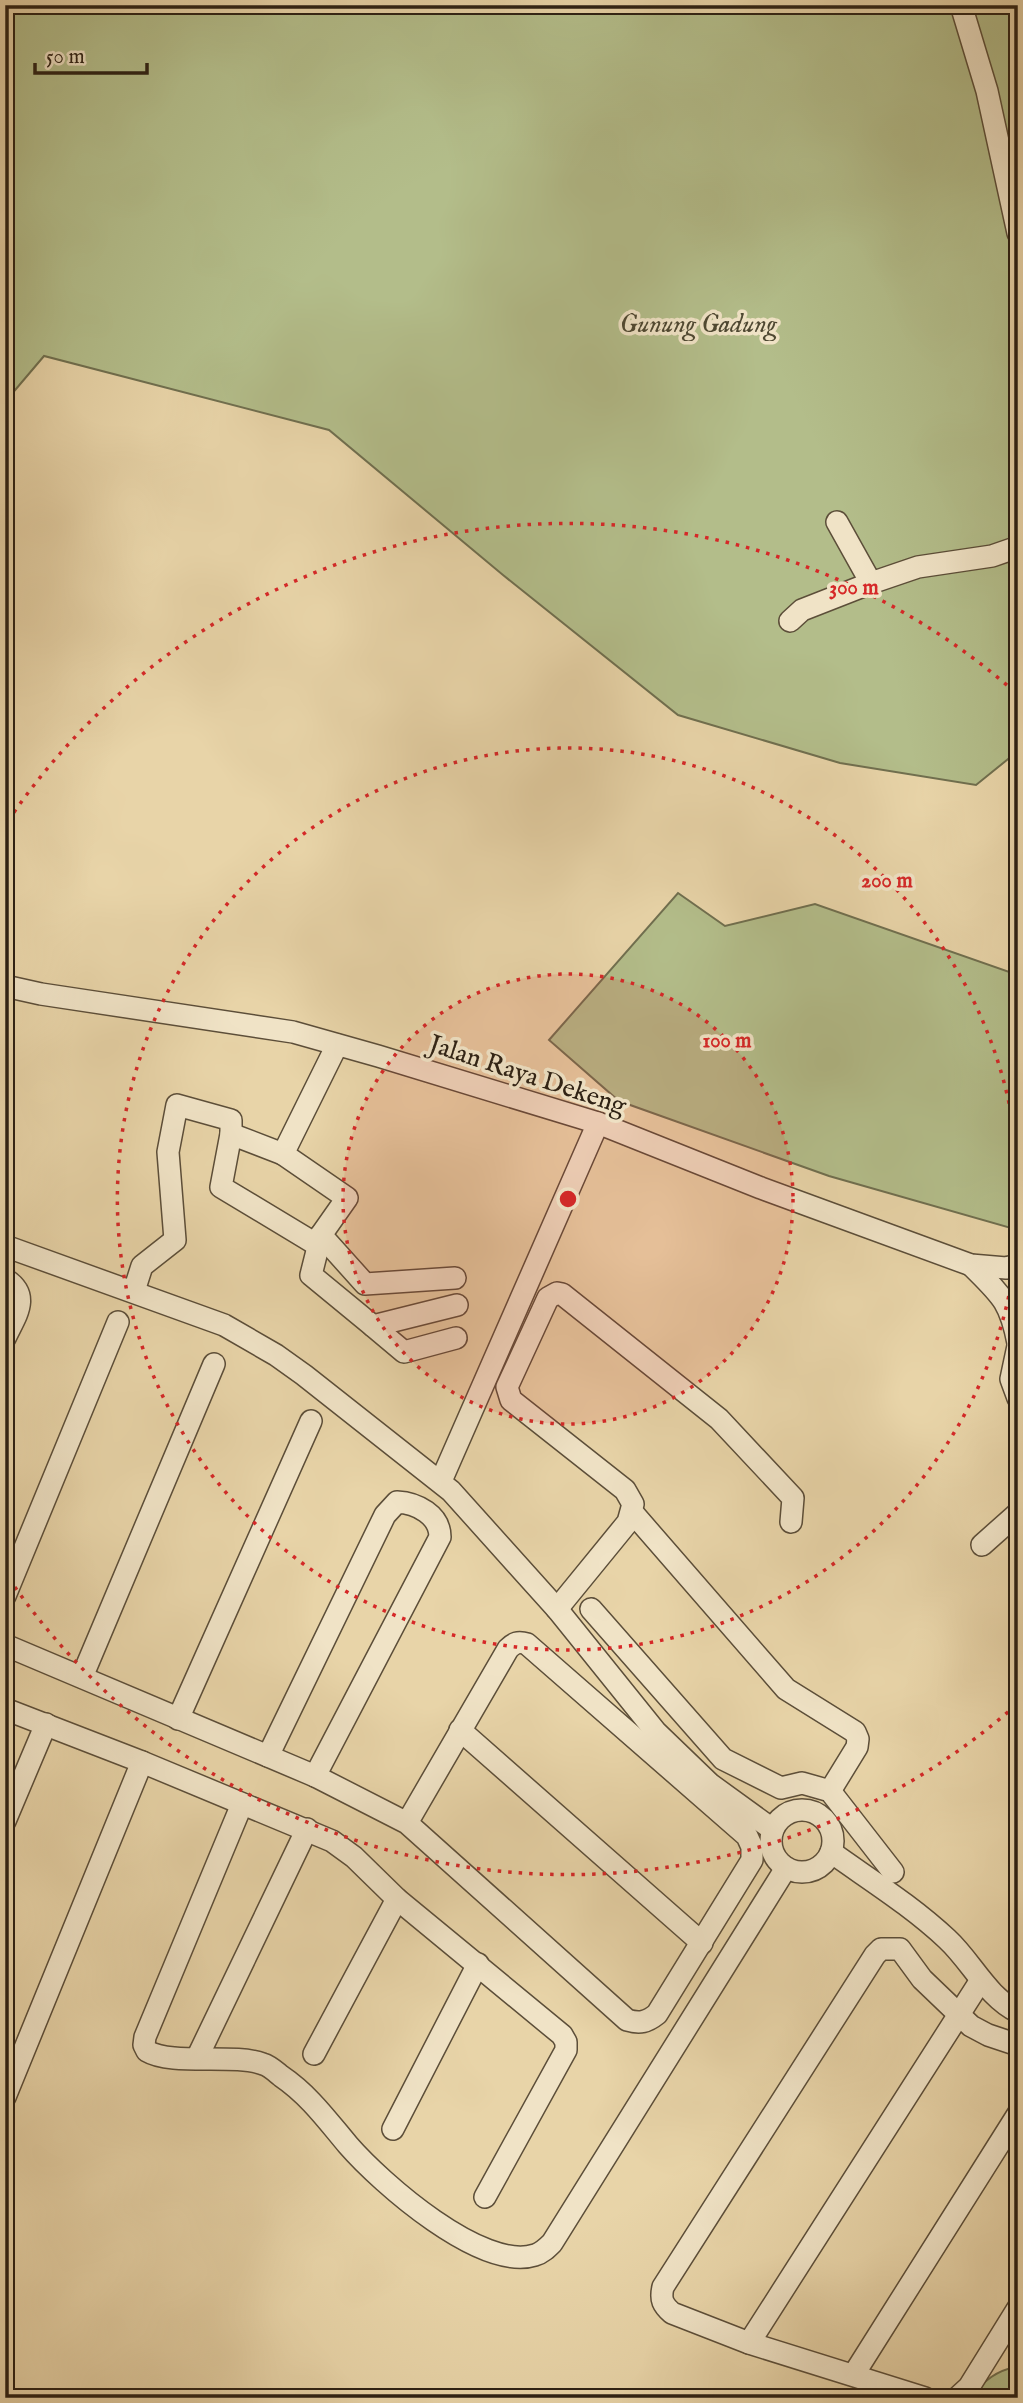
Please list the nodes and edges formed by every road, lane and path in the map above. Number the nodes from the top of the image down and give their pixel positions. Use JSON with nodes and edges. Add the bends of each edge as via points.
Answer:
{"nodes":[{"id":1,"x":961,"y":5,"type":"edge"},
{"id":2,"x":1018,"y":233,"type":"edge"},
{"id":3,"x":837,"y":522,"type":"dead end"},
{"id":4,"x":1018,"y":547,"type":"edge"},
{"id":5,"x":872,"y":583,"type":"junction"},
{"id":6,"x":790,"y":621,"type":"dead end"},
{"id":7,"x":5,"y":986,"type":"edge"},
{"id":8,"x":337,"y":1045,"type":"junction"},
{"id":9,"x":598,"y":1123,"type":"junction"},
{"id":10,"x":231,"y":1134,"type":"junction"},
{"id":11,"x":283,"y":1154,"type":"junction"},
{"id":12,"x":320,"y":1241,"type":"junction"},
{"id":13,"x":5,"y":1246,"type":"edge"},
{"id":14,"x":971,"y":1265,"type":"junction"},
{"id":15,"x":1018,"y":1265,"type":"edge"},
{"id":16,"x":455,"y":1278,"type":"dead end"},
{"id":17,"x":5,"y":1279,"type":"edge"},
{"id":18,"x":134,"y":1291,"type":"junction"},
{"id":19,"x":457,"y":1305,"type":"dead end"},
{"id":20,"x":118,"y":1322,"type":"dead end"},
{"id":21,"x":373,"y":1326,"type":"junction"},
{"id":22,"x":5,"y":1338,"type":"edge"},
{"id":23,"x":456,"y":1338,"type":"dead end"},
{"id":24,"x":1018,"y":1345,"type":"edge"},
{"id":25,"x":214,"y":1364,"type":"dead end"},
{"id":26,"x":1018,"y":1398,"type":"edge"},
{"id":27,"x":311,"y":1421,"type":"dead end"},
{"id":28,"x":441,"y":1482,"type":"junction"},
{"id":29,"x":411,"y":1504,"type":"junction"},
{"id":30,"x":632,"y":1512,"type":"junction"},
{"id":31,"x":1018,"y":1513,"type":"edge"},
{"id":32,"x":431,"y":1516,"type":"junction"},
{"id":33,"x":791,"y":1522,"type":"dead end"},
{"id":34,"x":982,"y":1545,"type":"dead end"},
{"id":35,"x":5,"y":1596,"type":"edge"},
{"id":36,"x":558,"y":1609,"type":"junction"},
{"id":37,"x":592,"y":1609,"type":"dead end"},
{"id":38,"x":5,"y":1645,"type":"edge"},
{"id":39,"x":82,"y":1678,"type":"junction"},
{"id":40,"x":5,"y":1709,"type":"edge"},
{"id":41,"x":178,"y":1719,"type":"junction"},
{"id":42,"x":46,"y":1724,"type":"junction"},
{"id":43,"x":460,"y":1730,"type":"junction"},
{"id":44,"x":268,"y":1756,"type":"junction"},
{"id":45,"x":142,"y":1762,"type":"junction"},
{"id":46,"x":316,"y":1776,"type":"junction"},
{"id":47,"x":830,"y":1791,"type":"junction"},
{"id":48,"x":242,"y":1804,"type":"junction"},
{"id":49,"x":5,"y":1821,"type":"edge"},
{"id":50,"x":407,"y":1823,"type":"junction"},
{"id":51,"x":307,"y":1829,"type":"junction"},
{"id":52,"x":772,"y":1829,"type":"junction"},
{"id":53,"x":831,"y":1852,"type":"junction"},
{"id":54,"x":786,"y":1868,"type":"junction"},
{"id":55,"x":893,"y":1872,"type":"dead end"},
{"id":56,"x":397,"y":1899,"type":"junction"},
{"id":57,"x":702,"y":1943,"type":"junction"},
{"id":58,"x":478,"y":1964,"type":"junction"},
{"id":59,"x":981,"y":1980,"type":"junction"},
{"id":60,"x":1018,"y":2012,"type":"edge"},
{"id":61,"x":959,"y":2017,"type":"junction"},
{"id":62,"x":1018,"y":2045,"type":"edge"},
{"id":63,"x":314,"y":2054,"type":"dead end"},
{"id":64,"x":197,"y":2058,"type":"junction"},
{"id":65,"x":5,"y":2097,"type":"edge"},
{"id":66,"x":1018,"y":2114,"type":"edge"},
{"id":67,"x":393,"y":2129,"type":"dead end"},
{"id":68,"x":485,"y":2197,"type":"dead end"},
{"id":69,"x":1018,"y":2308,"type":"edge"},
{"id":70,"x":749,"y":2343,"type":"junction"},
{"id":71,"x":853,"y":2374,"type":"junction"},
{"id":72,"x":925,"y":2398,"type":"edge"},
{"id":73,"x":957,"y":2398,"type":"edge"}],
"edges":[{"from":1,"to":2,"type":"street","via":[[987,91]]},
{"from":3,"to":5,"type":"street"},
{"from":4,"to":5,"type":"street","via":[[992,556],[918,566]]},
{"from":5,"to":6,"type":"street","via":[[802,610]]},
{"from":7,"to":8,"type":"street","name":"Jalan Raya Dekeng","via":[[293,1032]]},
{"from":8,"to":9,"type":"street","name":"Jalan Raya Dekeng"},
{"from":8,"to":11,"type":"street"},
{"from":9,"to":14,"type":"street","name":"Jalan Raya Dekeng"},
{"from":9,"to":28,"type":"street"},
{"from":10,"to":11,"type":"street"},
{"from":10,"to":12,"type":"street","via":[[221,1187]]},
{"from":10,"to":18,"type":"street","via":[[232,1120],[177,1105],[168,1152],[175,1240],[142,1265]]},
{"from":11,"to":12,"type":"street","via":[[347,1198]]},
{"from":12,"to":16,"type":"street","via":[[365,1284]]},
{"from":12,"to":21,"type":"street","via":[[311,1275]]},
{"from":13,"to":18,"type":"street"},
{"from":14,"to":15,"type":"street","name":"Jalan Raya Dekeng"},
{"from":14,"to":24,"type":"street","via":[[1009,1306]]},
{"from":17,"to":22,"type":"street","via":[[21,1297]]},
{"from":18,"to":28,"type":"street","via":[[248,1337]]},
{"from":19,"to":21,"type":"street"},
{"from":20,"to":35,"type":"street"},
{"from":21,"to":23,"type":"street","via":[[404,1352]]},
{"from":24,"to":26,"type":"street","via":[[1011,1379]]},
{"from":25,"to":39,"type":"street"},
{"from":27,"to":41,"type":"street"},
{"from":28,"to":29,"type":"street"},
{"from":28,"to":32,"type":"street"},
{"from":28,"to":36,"type":"street"},
{"from":29,"to":32,"type":"street"},
{"from":29,"to":44,"type":"street","via":[[397,1502],[385,1515]]},
{"from":30,"to":33,"type":"street","via":[[625,1490],[507,1394],[552,1294],[562,1294],[719,1419],[793,1498]]},
{"from":30,"to":36,"type":"street"},
{"from":30,"to":47,"type":"street","via":[[786,1689],[855,1732],[857,1747]]},
{"from":31,"to":34,"type":"street"},
{"from":32,"to":46,"type":"street","via":[[440,1538]]},
{"from":36,"to":52,"type":"street","via":[[656,1732],[710,1784]]},
{"from":37,"to":47,"type":"street","via":[[723,1759],[781,1788],[802,1783]]},
{"from":38,"to":39,"type":"street"},
{"from":39,"to":41,"type":"street"},
{"from":40,"to":42,"type":"street"},
{"from":41,"to":44,"type":"street"},
{"from":42,"to":45,"type":"street"},
{"from":42,"to":49,"type":"street"},
{"from":43,"to":50,"type":"street"},
{"from":43,"to":57,"type":"street"},
{"from":43,"to":57,"type":"street","via":[[508,1649],[514,1643],[527,1644],[747,1836],[752,1860]]},
{"from":44,"to":46,"type":"street"},
{"from":45,"to":48,"type":"street"},
{"from":45,"to":65,"type":"street"},
{"from":46,"to":50,"type":"street"},
{"from":47,"to":55,"type":"street"},
{"from":48,"to":51,"type":"street"},
{"from":48,"to":64,"type":"street","via":[[145,2037],[144,2045],[153,2055]]},
{"from":50,"to":57,"type":"street","via":[[627,2020],[638,2023],[657,2014]]},
{"from":51,"to":56,"type":"street","via":[[354,1857]]},
{"from":51,"to":64,"type":"street"},
{"from":52,"to":53,"type":"street","via":[[794,1810],[813,1811],[832,1832]]},
{"from":52,"to":54,"type":"street","via":[[772,1851]]},
{"from":53,"to":54,"type":"street","via":[[812,1870]]},
{"from":53,"to":59,"type":"street","via":[[934,1927]]},
{"from":54,"to":64,"type":"street","via":[[552,2243],[534,2255],[500,2255],[476,2246],[408,2203],[296,2086],[264,2064]]},
{"from":56,"to":58,"type":"street"},
{"from":56,"to":63,"type":"street"},
{"from":58,"to":67,"type":"street"},
{"from":58,"to":68,"type":"street","via":[[566,2042],[566,2050]]},
{"from":59,"to":60,"type":"street"},
{"from":59,"to":61,"type":"street"},
{"from":61,"to":62,"type":"street","via":[[988,2035]]},
{"from":61,"to":70,"type":"street"},
{"from":61,"to":70,"type":"street","via":[[900,1949],[881,1948],[875,1955],[663,2287],[661,2298],[672,2313]]},
{"from":66,"to":71,"type":"street"},
{"from":69,"to":73,"type":"street","via":[[969,2387]]},
{"from":70,"to":71,"type":"street"},
{"from":71,"to":72,"type":"street"}]}
